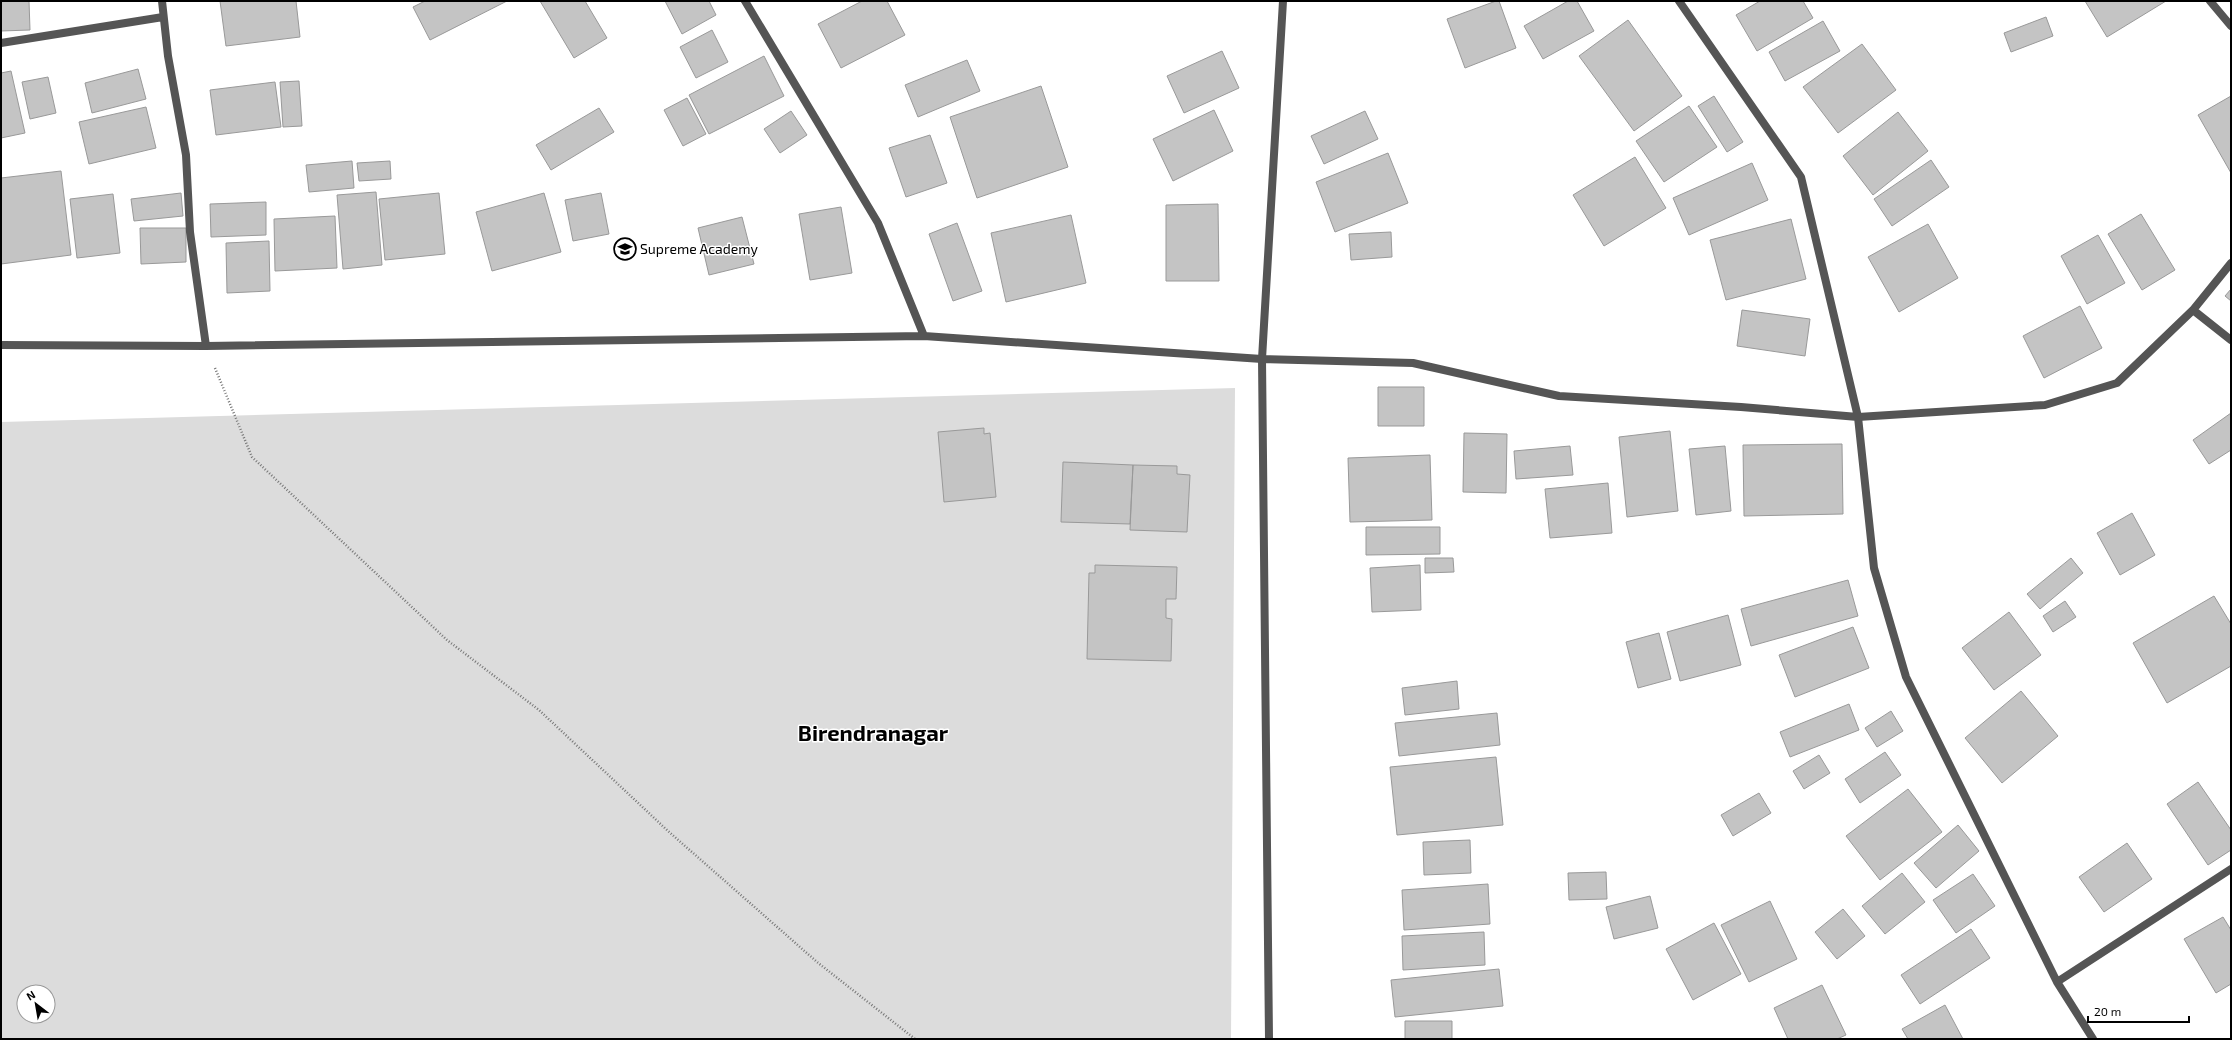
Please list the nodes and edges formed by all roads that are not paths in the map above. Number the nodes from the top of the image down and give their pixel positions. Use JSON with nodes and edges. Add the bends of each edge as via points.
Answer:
{"nodes":[{"id":1,"x":162,"y":1,"type":"edge"},
{"id":2,"x":745,"y":1,"type":"edge"},
{"id":3,"x":1283,"y":1,"type":"edge"},
{"id":4,"x":1679,"y":1,"type":"edge"},
{"id":5,"x":2210,"y":1,"type":"edge"},
{"id":6,"x":163,"y":17,"type":"junction"},
{"id":7,"x":2231,"y":26,"type":"edge"},
{"id":8,"x":1,"y":43,"type":"edge"},
{"id":9,"x":2231,"y":263,"type":"edge"},
{"id":10,"x":2193,"y":310,"type":"junction"},
{"id":11,"x":924,"y":336,"type":"junction"},
{"id":12,"x":2231,"y":340,"type":"edge"},
{"id":13,"x":1,"y":345,"type":"edge"},
{"id":14,"x":206,"y":346,"type":"junction"},
{"id":15,"x":1262,"y":359,"type":"junction"},
{"id":16,"x":1858,"y":417,"type":"junction"},
{"id":17,"x":2231,"y":869,"type":"edge"},
{"id":18,"x":2057,"y":982,"type":"junction"},
{"id":19,"x":1269,"y":1039,"type":"edge"},
{"id":20,"x":2093,"y":1039,"type":"edge"}],
"edges":[{"from":1,"to":6,"type":"street"},
{"from":2,"to":11,"type":"street","via":[[878,223]]},
{"from":3,"to":15,"type":"street"},
{"from":4,"to":16,"type":"street","via":[[1801,177]]},
{"from":5,"to":7,"type":"street"},
{"from":6,"to":8,"type":"street"},
{"from":6,"to":14,"type":"street","via":[[186,155],[190,232]]},
{"from":9,"to":10,"type":"street"},
{"from":10,"to":12,"type":"street"},
{"from":10,"to":16,"type":"street","via":[[2117,383],[2045,405]]},
{"from":11,"to":14,"type":"street"},
{"from":11,"to":15,"type":"street"},
{"from":13,"to":14,"type":"street"},
{"from":15,"to":16,"type":"street","via":[[1413,363],[1559,396],[1741,406]]},
{"from":15,"to":19,"type":"street"},
{"from":16,"to":18,"type":"street","via":[[1874,568],[1906,677]]},
{"from":17,"to":18,"type":"street"},
{"from":18,"to":20,"type":"street"}]}
